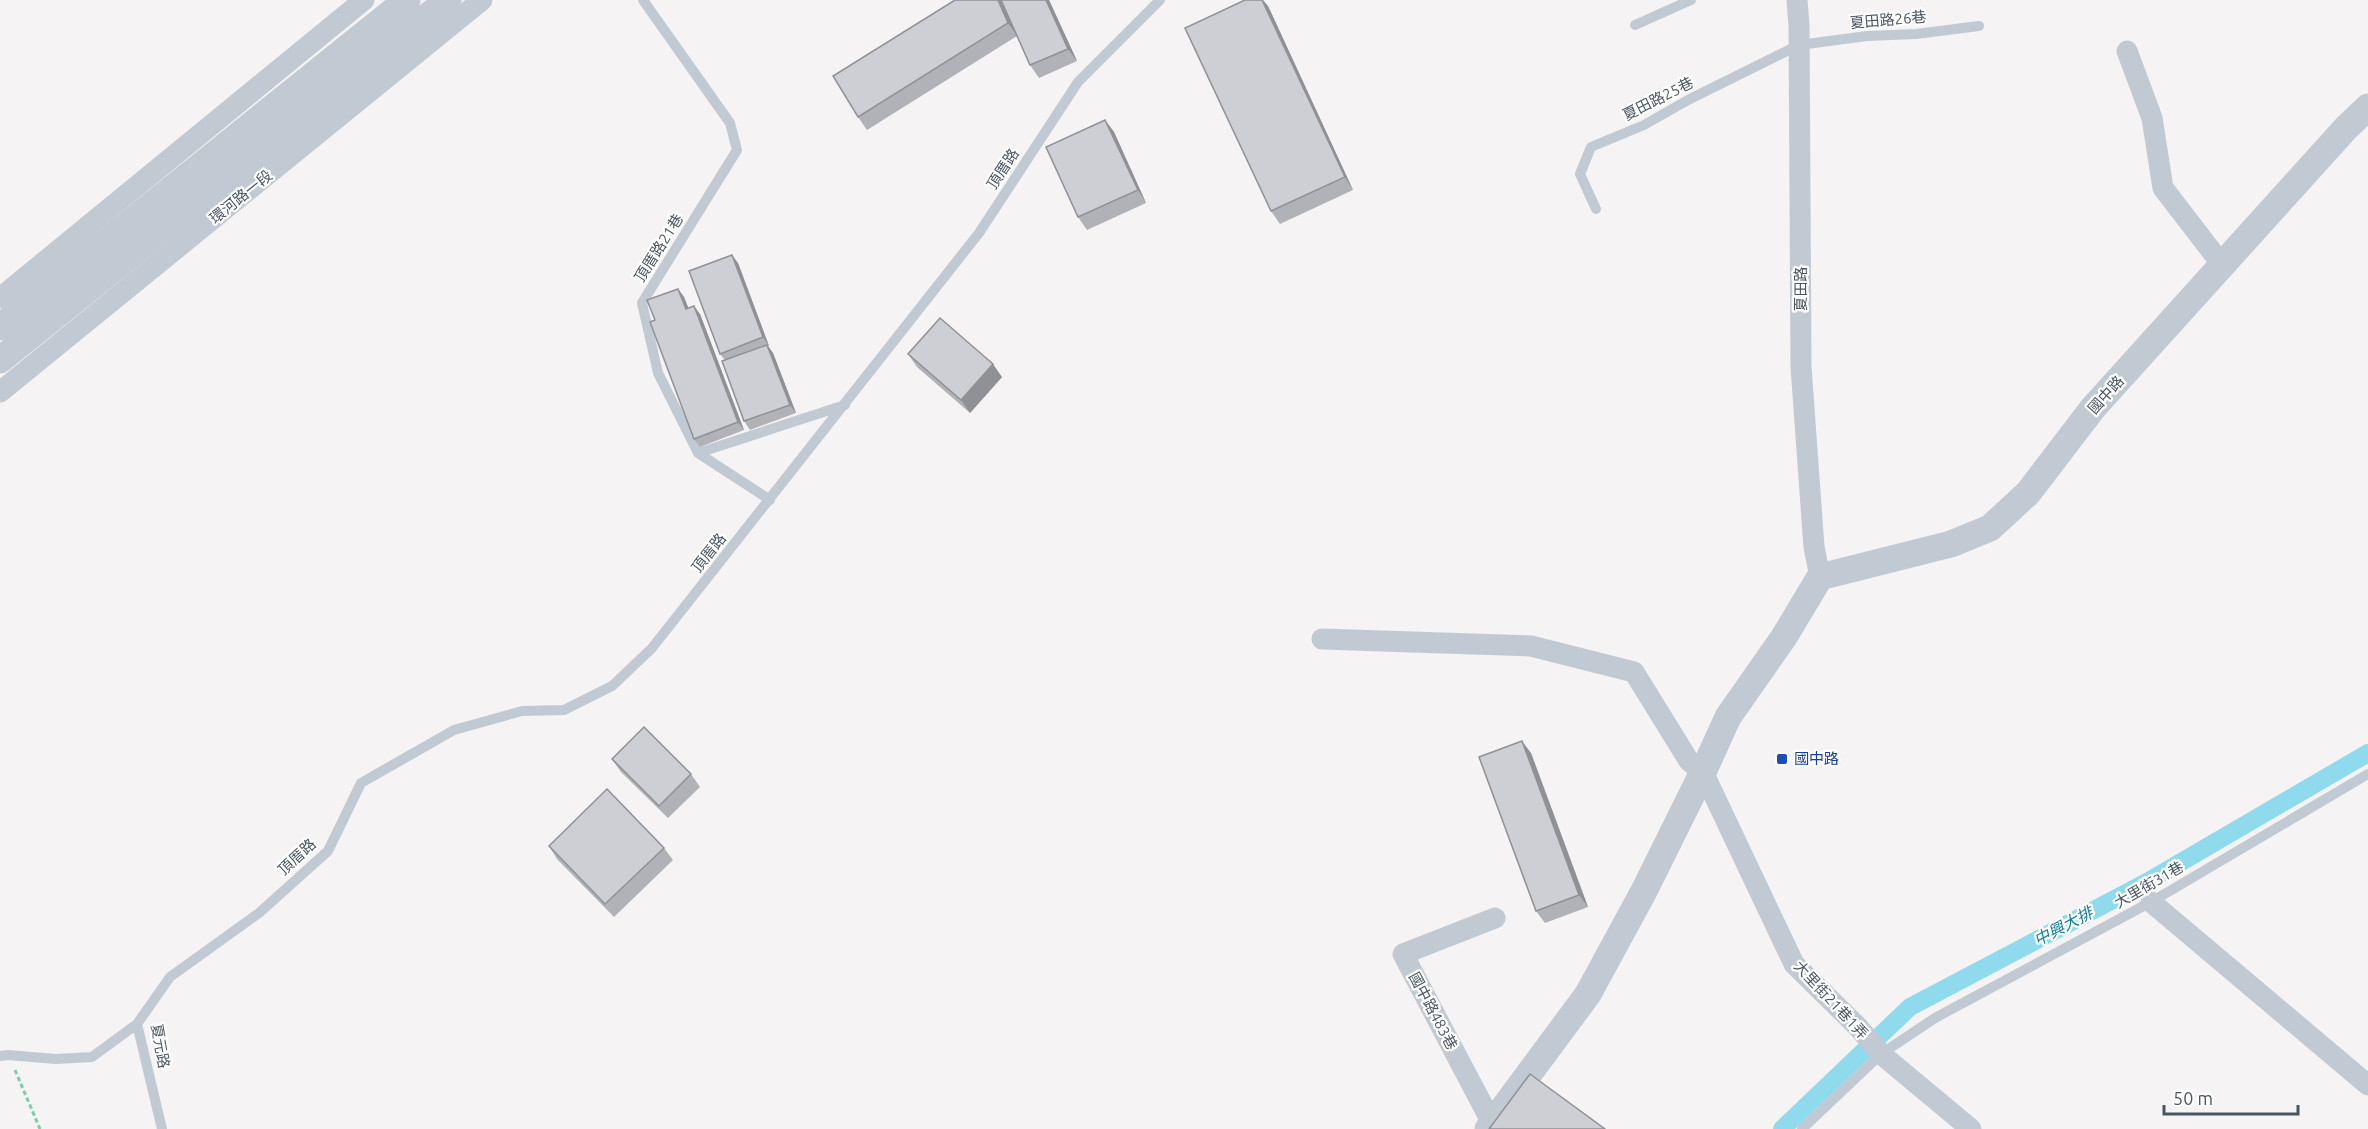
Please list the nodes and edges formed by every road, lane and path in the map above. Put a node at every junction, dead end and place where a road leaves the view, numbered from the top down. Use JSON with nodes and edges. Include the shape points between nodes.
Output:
{"nodes":[{"id":1,"x":364,"y":0,"type":"edge"},
{"id":2,"x":407,"y":0,"type":"edge"},
{"id":3,"x":448,"y":0,"type":"edge"},
{"id":4,"x":482,"y":0,"type":"edge"},
{"id":5,"x":643,"y":0,"type":"edge"},
{"id":6,"x":1160,"y":0,"type":"edge"},
{"id":7,"x":1691,"y":0,"type":"edge"},
{"id":8,"x":1797,"y":0,"type":"edge"},
{"id":9,"x":1635,"y":25,"type":"dead end"},
{"id":10,"x":1979,"y":26,"type":"dead end"},
{"id":11,"x":1799,"y":45,"type":"junction"},
{"id":12,"x":2127,"y":51,"type":"dead end"},
{"id":13,"x":2368,"y":107,"type":"edge"},
{"id":14,"x":1596,"y":209,"type":"dead end"},
{"id":15,"x":2223,"y":266,"type":"junction"},
{"id":16,"x":0,"y":298,"type":"edge"},
{"id":17,"x":0,"y":327,"type":"edge"},
{"id":18,"x":0,"y":360,"type":"edge"},
{"id":19,"x":0,"y":392,"type":"edge"},
{"id":20,"x":845,"y":405,"type":"junction"},
{"id":21,"x":698,"y":453,"type":"junction"},
{"id":22,"x":770,"y":500,"type":"junction"},
{"id":23,"x":1820,"y":577,"type":"junction"},
{"id":24,"x":1322,"y":639,"type":"dead end"},
{"id":25,"x":1704,"y":772,"type":"junction"},
{"id":26,"x":2368,"y":774,"type":"edge"},
{"id":27,"x":2151,"y":902,"type":"junction"},
{"id":28,"x":1495,"y":918,"type":"dead end"},
{"id":29,"x":170,"y":977,"type":"joint"},
{"id":30,"x":137,"y":1024,"type":"junction"},
{"id":31,"x":1881,"y":1054,"type":"junction"},
{"id":32,"x":4,"y":1056,"type":"edge"},
{"id":33,"x":2368,"y":1084,"type":"edge"},
{"id":34,"x":1490,"y":1126,"type":"edge"},
{"id":35,"x":40,"y":1129,"type":"edge"},
{"id":36,"x":162,"y":1129,"type":"edge"},
{"id":37,"x":1802,"y":1129,"type":"edge"},
{"id":38,"x":1971,"y":1129,"type":"edge"}],
"edges":[{"from":1,"to":16,"type":"street"},
{"from":2,"to":17,"type":"street"},
{"from":3,"to":18,"type":"street","name":"環河路一段"},
{"from":4,"to":19,"type":"street","name":"環河路一段"},
{"from":5,"to":21,"type":"lane","name":"頂厝路21巷","via":[[730,123],[737,150],[642,303],[658,373]]},
{"from":6,"to":20,"type":"lane","name":"頂厝路","via":[[1078,82],[979,233]]},
{"from":7,"to":9,"type":"lane"},
{"from":8,"to":11,"type":"street","name":"夏田路"},
{"from":10,"to":11,"type":"lane","name":"夏田路26巷"},
{"from":11,"to":14,"type":"lane","name":"夏田路25巷","via":[[1644,125],[1591,147],[1580,174]]},
{"from":11,"to":23,"type":"street","name":"夏田路","via":[[1801,367],[1814,546]]},
{"from":12,"to":15,"type":"street","via":[[2152,118],[2163,188]]},
{"from":13,"to":15,"type":"street","name":"國中路"},
{"from":15,"to":23,"type":"street","name":"國中路","via":[[2093,408],[2028,493],[1990,528],[1951,544]]},
{"from":20,"to":21,"type":"lane"},
{"from":20,"to":22,"type":"lane","name":"頂厝路"},
{"from":21,"to":22,"type":"lane"},
{"from":22,"to":29,"type":"lane","name":"頂厝路","via":[[652,648],[612,686],[564,710],[522,711],[454,730],[361,783],[328,851],[259,913]]},
{"from":23,"to":25,"type":"street","via":[[1728,717]]},
{"from":24,"to":25,"type":"street","via":[[1531,646],[1634,672],[1689,761]]},
{"from":25,"to":31,"type":"street","name":"大里街21巷1弄","via":[[1794,964]]},
{"from":25,"to":34,"type":"street","via":[[1588,994]]},
{"from":26,"to":27,"type":"lane","name":"大里街31巷"},
{"from":27,"to":31,"type":"lane","name":"大里街31巷","via":[[1935,1018]]},
{"from":27,"to":33,"type":"street"},
{"from":28,"to":34,"type":"street","name":"國中路483巷","via":[[1403,954]]},
{"from":29,"to":30,"type":"lane","name":"夏元路"},
{"from":30,"to":32,"type":"lane","via":[[92,1057]]},
{"from":30,"to":36,"type":"lane","name":"夏元路"},
{"from":31,"to":37,"type":"lane","name":"大里街31巷"},
{"from":31,"to":38,"type":"street","name":"大里街21巷1弄"},
{"from":32,"to":35,"type":"path"}]}
